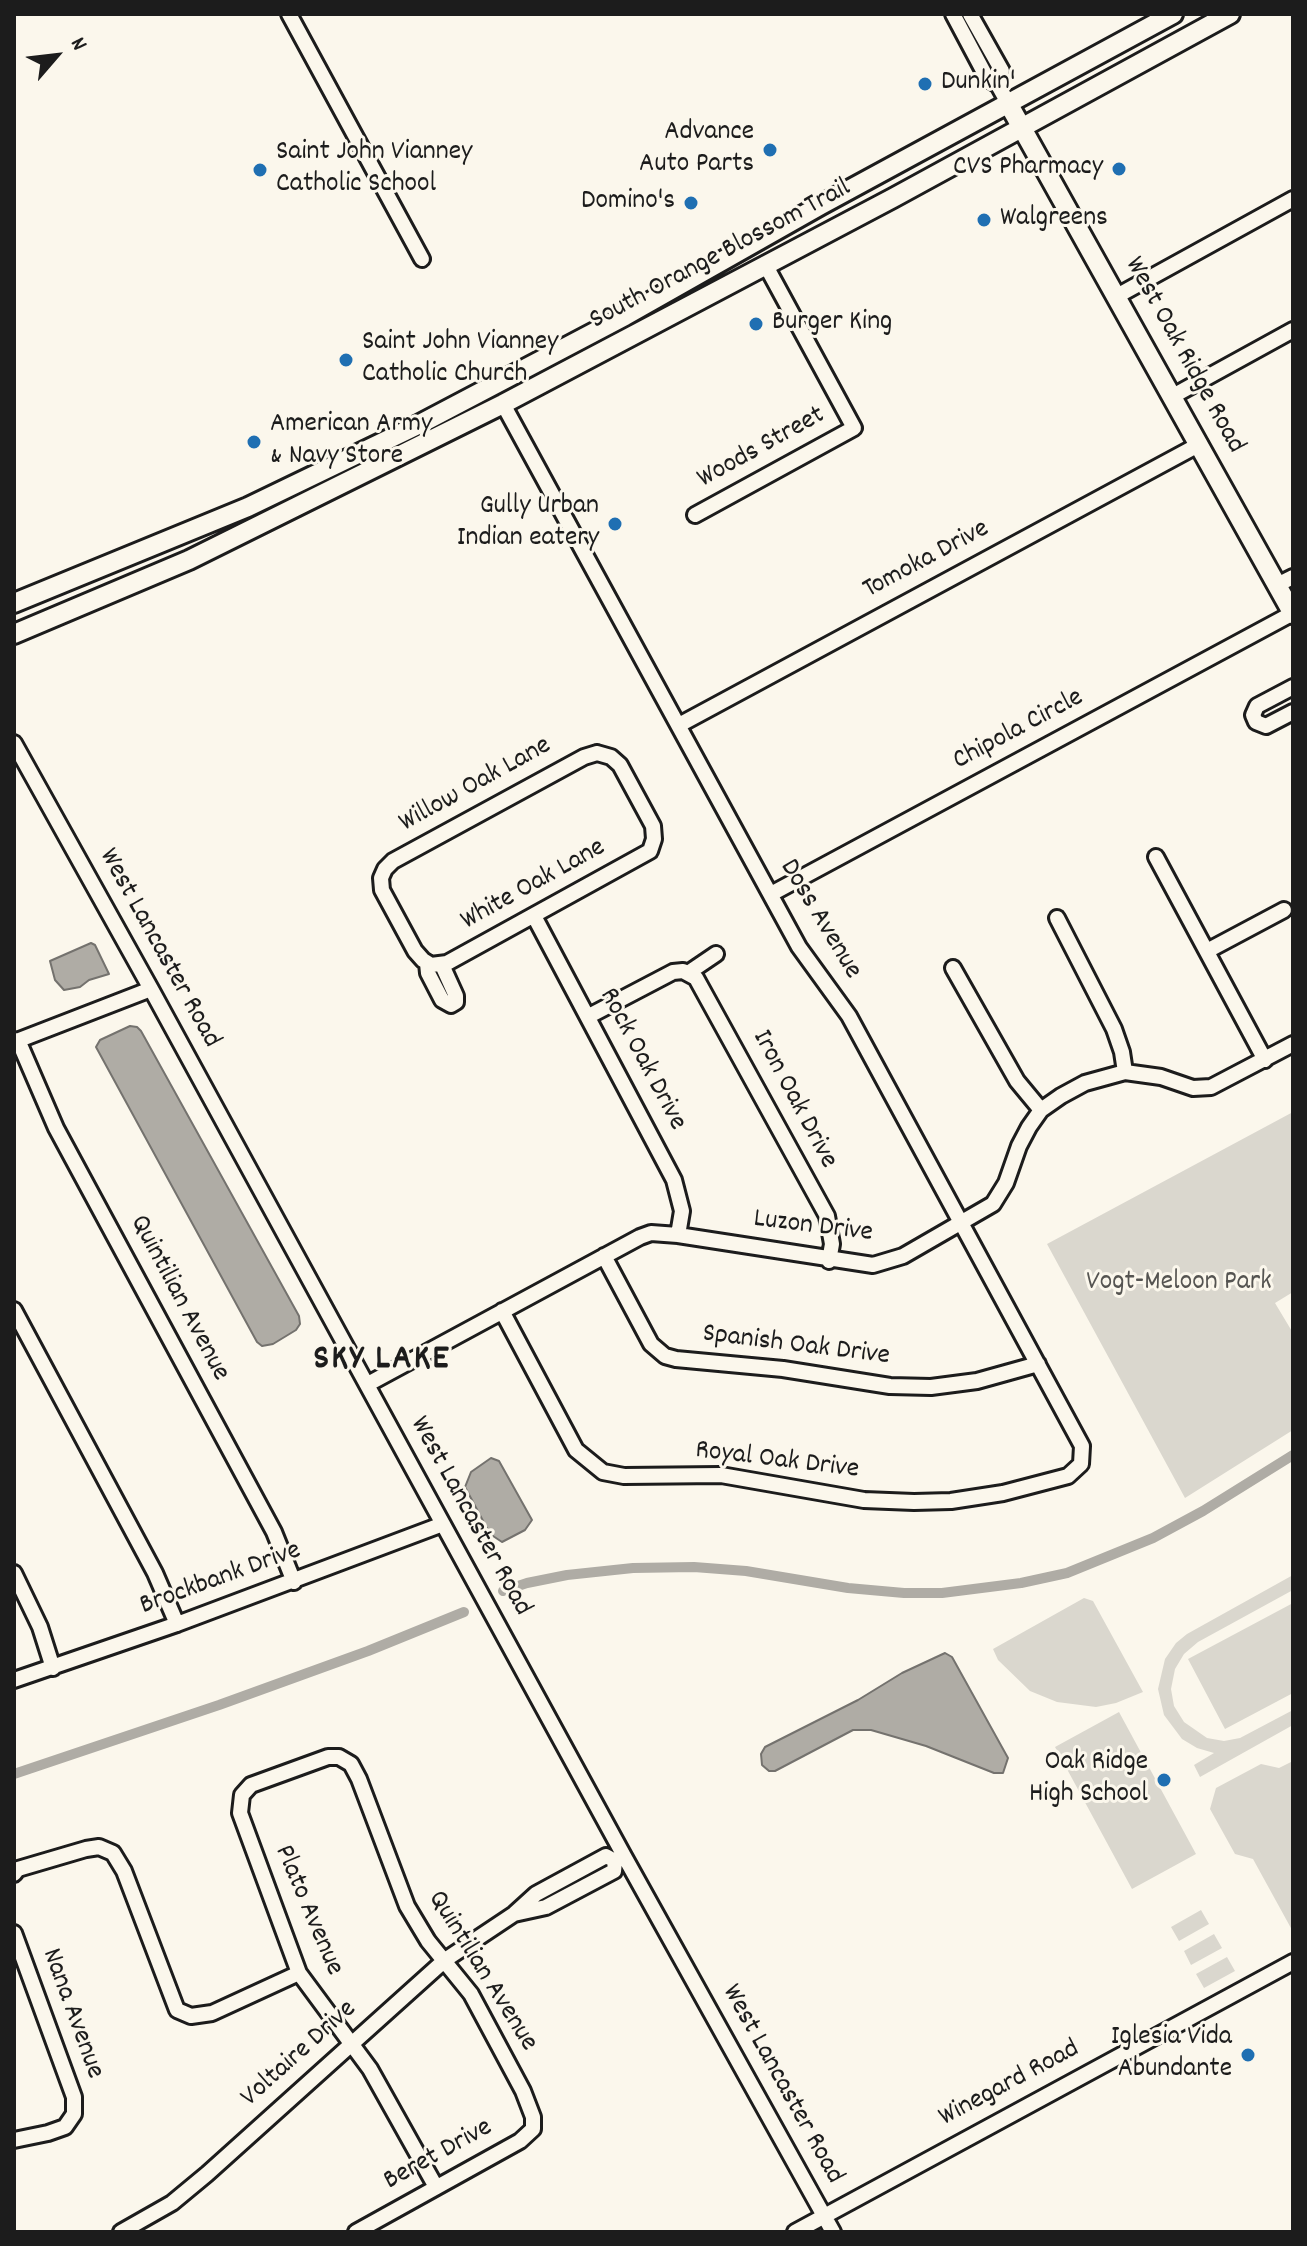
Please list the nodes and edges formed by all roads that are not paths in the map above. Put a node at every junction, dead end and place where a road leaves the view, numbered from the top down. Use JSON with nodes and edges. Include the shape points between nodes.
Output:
{"nodes":[{"id":1,"x":289,"y":14,"type":"edge"},
{"id":2,"x":953,"y":14,"type":"edge"},
{"id":3,"x":970,"y":14,"type":"edge"},
{"id":4,"x":1173,"y":14,"type":"edge"},
{"id":5,"x":1230,"y":14,"type":"edge"},
{"id":6,"x":998,"y":85,"type":"junction"},
{"id":7,"x":1008,"y":103,"type":"junction"},
{"id":8,"x":1022,"y":128,"type":"junction"},
{"id":9,"x":1293,"y":199,"type":"edge"},
{"id":10,"x":422,"y":259,"type":"dead end"},
{"id":11,"x":765,"y":264,"type":"junction"},
{"id":12,"x":1117,"y":296,"type":"junction"},
{"id":13,"x":1293,"y":330,"type":"edge"},
{"id":14,"x":509,"y":378,"type":"junction"},
{"id":15,"x":1173,"y":396,"type":"junction"},
{"id":16,"x":503,"y":404,"type":"junction"},
{"id":17,"x":1200,"y":444,"type":"junction"},
{"id":18,"x":344,"y":462,"type":"junction"},
{"id":19,"x":331,"y":490,"type":"junction"},
{"id":20,"x":695,"y":515,"type":"dead end"},
{"id":21,"x":1285,"y":581,"type":"edge"},
{"id":22,"x":14,"y":603,"type":"edge"},
{"id":23,"x":1293,"y":614,"type":"edge"},
{"id":24,"x":14,"y":634,"type":"edge"},
{"id":25,"x":1293,"y":687,"type":"edge"},
{"id":26,"x":1293,"y":712,"type":"edge"},
{"id":27,"x":679,"y":725,"type":"junction"},
{"id":28,"x":14,"y":743,"type":"edge"},
{"id":29,"x":636,"y":796,"type":"joint"},
{"id":30,"x":1156,"y":857,"type":"dead end"},
{"id":31,"x":771,"y":894,"type":"junction"},
{"id":32,"x":1284,"y":910,"type":"dead end"},
{"id":33,"x":534,"y":916,"type":"junction"},
{"id":34,"x":1057,"y":918,"type":"dead end"},
{"id":35,"x":402,"y":926,"type":"joint"},
{"id":36,"x":1207,"y":951,"type":"junction"},
{"id":37,"x":716,"y":954,"type":"dead end"},
{"id":38,"x":953,"y":968,"type":"dead end"},
{"id":39,"x":688,"y":973,"type":"junction"},
{"id":40,"x":151,"y":989,"type":"junction"},
{"id":41,"x":589,"y":1016,"type":"junction"},
{"id":42,"x":16,"y":1041,"type":"edge"},
{"id":43,"x":1293,"y":1044,"type":"edge"},
{"id":44,"x":1265,"y":1060,"type":"junction"},
{"id":45,"x":1125,"y":1072,"type":"junction"},
{"id":46,"x":1041,"y":1110,"type":"junction"},
{"id":47,"x":961,"y":1225,"type":"junction"},
{"id":48,"x":678,"y":1235,"type":"junction"},
{"id":49,"x":604,"y":1256,"type":"junction"},
{"id":50,"x":829,"y":1261,"type":"junction"},
{"id":51,"x":14,"y":1310,"type":"edge"},
{"id":52,"x":502,"y":1311,"type":"junction"},
{"id":53,"x":1038,"y":1364,"type":"junction"},
{"id":54,"x":368,"y":1384,"type":"junction"},
{"id":55,"x":1081,"y":1464,"type":"joint"},
{"id":56,"x":443,"y":1524,"type":"junction"},
{"id":57,"x":14,"y":1573,"type":"edge"},
{"id":58,"x":294,"y":1582,"type":"junction"},
{"id":59,"x":177,"y":1624,"type":"junction"},
{"id":60,"x":53,"y":1668,"type":"junction"},
{"id":61,"x":14,"y":1680,"type":"edge"},
{"id":62,"x":240,"y":1813,"type":"joint"},
{"id":63,"x":619,"y":1858,"type":"junction"},
{"id":64,"x":14,"y":1874,"type":"edge"},
{"id":65,"x":14,"y":1933,"type":"edge"},
{"id":66,"x":445,"y":1960,"type":"junction"},
{"id":67,"x":1293,"y":1962,"type":"edge"},
{"id":68,"x":299,"y":1973,"type":"junction"},
{"id":69,"x":352,"y":2043,"type":"junction"},
{"id":70,"x":533,"y":2117,"type":"joint"},
{"id":71,"x":14,"y":2140,"type":"edge"},
{"id":72,"x":436,"y":2187,"type":"junction"},
{"id":73,"x":824,"y":2216,"type":"junction"},
{"id":74,"x":121,"y":2232,"type":"edge"},
{"id":75,"x":356,"y":2232,"type":"edge"},
{"id":76,"x":795,"y":2232,"type":"edge"},
{"id":77,"x":833,"y":2232,"type":"edge"}],
"edges":[{"from":1,"to":10,"type":"street"},
{"from":2,"to":6,"type":"street","name":"West Oak Ridge Road","via":[[987,78]]},
{"from":3,"to":6,"type":"street","name":"West Oak Ridge Road","via":[[1002,71]]},
{"from":4,"to":7,"type":"main road","name":"South Orange Blossom Trail"},
{"from":5,"to":8,"type":"main road","name":"South Orange Blossom Trail"},
{"from":6,"to":7,"type":"street","name":"West Oak Ridge Road"},
{"from":7,"to":8,"type":"main road","name":"West Oak Ridge Road"},
{"from":7,"to":14,"type":"main road","name":"South Orange Blossom Trail"},
{"from":8,"to":11,"type":"main road","name":"South Orange Blossom Trail"},
{"from":8,"to":12,"type":"main road","name":"West Oak Ridge Road"},
{"from":9,"to":12,"type":"street"},
{"from":11,"to":16,"type":"main road","name":"South Orange Blossom Trail"},
{"from":11,"to":20,"type":"street","name":"Woods Street","via":[[854,428]]},
{"from":12,"to":15,"type":"main road","name":"West Oak Ridge Road"},
{"from":13,"to":15,"type":"street"},
{"from":14,"to":16,"type":"main road"},
{"from":14,"to":18,"type":"main road","name":"South Orange Blossom Trail"},
{"from":15,"to":17,"type":"main road","name":"West Oak Ridge Road"},
{"from":16,"to":19,"type":"main road","name":"South Orange Blossom Trail"},
{"from":16,"to":27,"type":"street","name":"Doss Avenue"},
{"from":17,"to":21,"type":"main road","name":"West Oak Ridge Road"},
{"from":17,"to":27,"type":"street","name":"Tomoka Drive"},
{"from":18,"to":19,"type":"main road","via":[[344,472]]},
{"from":18,"to":22,"type":"main road","name":"South Orange Blossom Trail"},
{"from":19,"to":24,"type":"main road","name":"South Orange Blossom Trail","via":[[129,587]]},
{"from":21,"to":23,"type":"main road","name":"West Oak Ridge Road"},
{"from":23,"to":31,"type":"street","name":"Chipola Circle"},
{"from":25,"to":26,"type":"street","via":[[1257,706],[1253,715],[1266,726]]},
{"from":27,"to":31,"type":"street","name":"Doss Avenue"},
{"from":28,"to":40,"type":"street","name":"West Lancaster Road"},
{"from":29,"to":33,"type":"street","name":"White Oak Lane","via":[[653,826],[650,851]]},
{"from":29,"to":35,"type":"street","name":"Willow Oak Lane","via":[[620,765],[597,753],[407,854],[381,878]]},
{"from":30,"to":36,"type":"street"},
{"from":31,"to":47,"type":"street","name":"Doss Avenue","via":[[799,947],[849,1016]]},
{"from":32,"to":36,"type":"street"},
{"from":33,"to":35,"type":"street","name":"White Oak Lane","via":[[434,964],[415,951]]},
{"from":33,"to":41,"type":"street","name":"Rock Oak Drive"},
{"from":34,"to":45,"type":"street","via":[[1114,1029]]},
{"from":36,"to":44,"type":"street"},
{"from":37,"to":39,"type":"street"},
{"from":38,"to":46,"type":"street","via":[[1017,1081]]},
{"from":39,"to":41,"type":"street","via":[[667,974]]},
{"from":39,"to":50,"type":"street","name":"Iron Oak Drive","via":[[703,987],[827,1216]]},
{"from":40,"to":42,"type":"street"},
{"from":40,"to":54,"type":"street","name":"West Lancaster Road"},
{"from":41,"to":48,"type":"street","name":"Rock Oak Drive","via":[[674,1180],[682,1211]]},
{"from":42,"to":58,"type":"street","name":"Quintilian Avenue","via":[[56,1128],[274,1532]]},
{"from":43,"to":44,"type":"street","name":"Luzon Drive"},
{"from":44,"to":45,"type":"street","name":"Luzon Drive","via":[[1211,1087],[1193,1088]]},
{"from":45,"to":46,"type":"street","name":"Luzon Drive","via":[[1085,1083]]},
{"from":46,"to":47,"type":"street","name":"Luzon Drive","via":[[993,1204]]},
{"from":47,"to":50,"type":"street","name":"Luzon Drive","via":[[903,1256],[873,1265]]},
{"from":47,"to":53,"type":"street","name":"Doss Avenue"},
{"from":48,"to":49,"type":"street","name":"Luzon Drive","via":[[651,1233]]},
{"from":48,"to":50,"type":"street","name":"Luzon Drive"},
{"from":49,"to":52,"type":"street","name":"Luzon Drive"},
{"from":49,"to":53,"type":"street","name":"Spanish Oak Drive","via":[[651,1344],[676,1359],[931,1387]]},
{"from":51,"to":59,"type":"street"},
{"from":52,"to":54,"type":"street","name":"Luzon Drive"},
{"from":52,"to":55,"type":"street","name":"Royal Oak Drive","via":[[576,1450],[603,1472],[721,1475],[864,1500],[914,1502],[1003,1493],[1068,1476]]},
{"from":53,"to":55,"type":"street","name":"Doss Avenue","via":[[1082,1446]]},
{"from":54,"to":56,"type":"street","name":"West Lancaster Road"},
{"from":56,"to":58,"type":"street","name":"Brockbank Drive"},
{"from":56,"to":63,"type":"street","name":"West Lancaster Road"},
{"from":57,"to":60,"type":"street"},
{"from":58,"to":59,"type":"street","name":"Brockbank Drive"},
{"from":59,"to":60,"type":"street","name":"Brockbank Drive"},
{"from":60,"to":61,"type":"street","name":"Brockbank Drive"},
{"from":62,"to":66,"type":"street","name":"Quintilian Avenue","via":[[242,1795],[251,1785],[328,1757],[351,1764],[407,1906]]},
{"from":62,"to":68,"type":"street","name":"Plato Avenue"},
{"from":63,"to":66,"type":"street","name":"Voltaire Drive","via":[[606,1856],[536,1894]]},
{"from":63,"to":73,"type":"street","name":"West Lancaster Road"},
{"from":64,"to":68,"type":"street","via":[[86,1849],[113,1853],[177,2010],[191,2016],[212,2013]]},
{"from":65,"to":71,"type":"street","name":"Nana Avenue","via":[[74,2097],[74,2114],[65,2127]]},
{"from":66,"to":69,"type":"street","name":"Voltaire Drive"},
{"from":66,"to":70,"type":"street","name":"Quintilian Avenue","via":[[471,1994]]},
{"from":67,"to":73,"type":"street","name":"Winegard Road"},
{"from":68,"to":69,"type":"street","name":"Plato Avenue"},
{"from":69,"to":72,"type":"street","name":"Plato Avenue"},
{"from":69,"to":74,"type":"street","name":"Voltaire Drive","via":[[183,2193]]},
{"from":70,"to":72,"type":"street","name":"Beret Drive","via":[[533,2129],[520,2141]]},
{"from":72,"to":75,"type":"street","name":"Beret Drive"},
{"from":73,"to":76,"type":"street","name":"Winegard Road"},
{"from":73,"to":77,"type":"street","name":"West Lancaster Road"}]}
